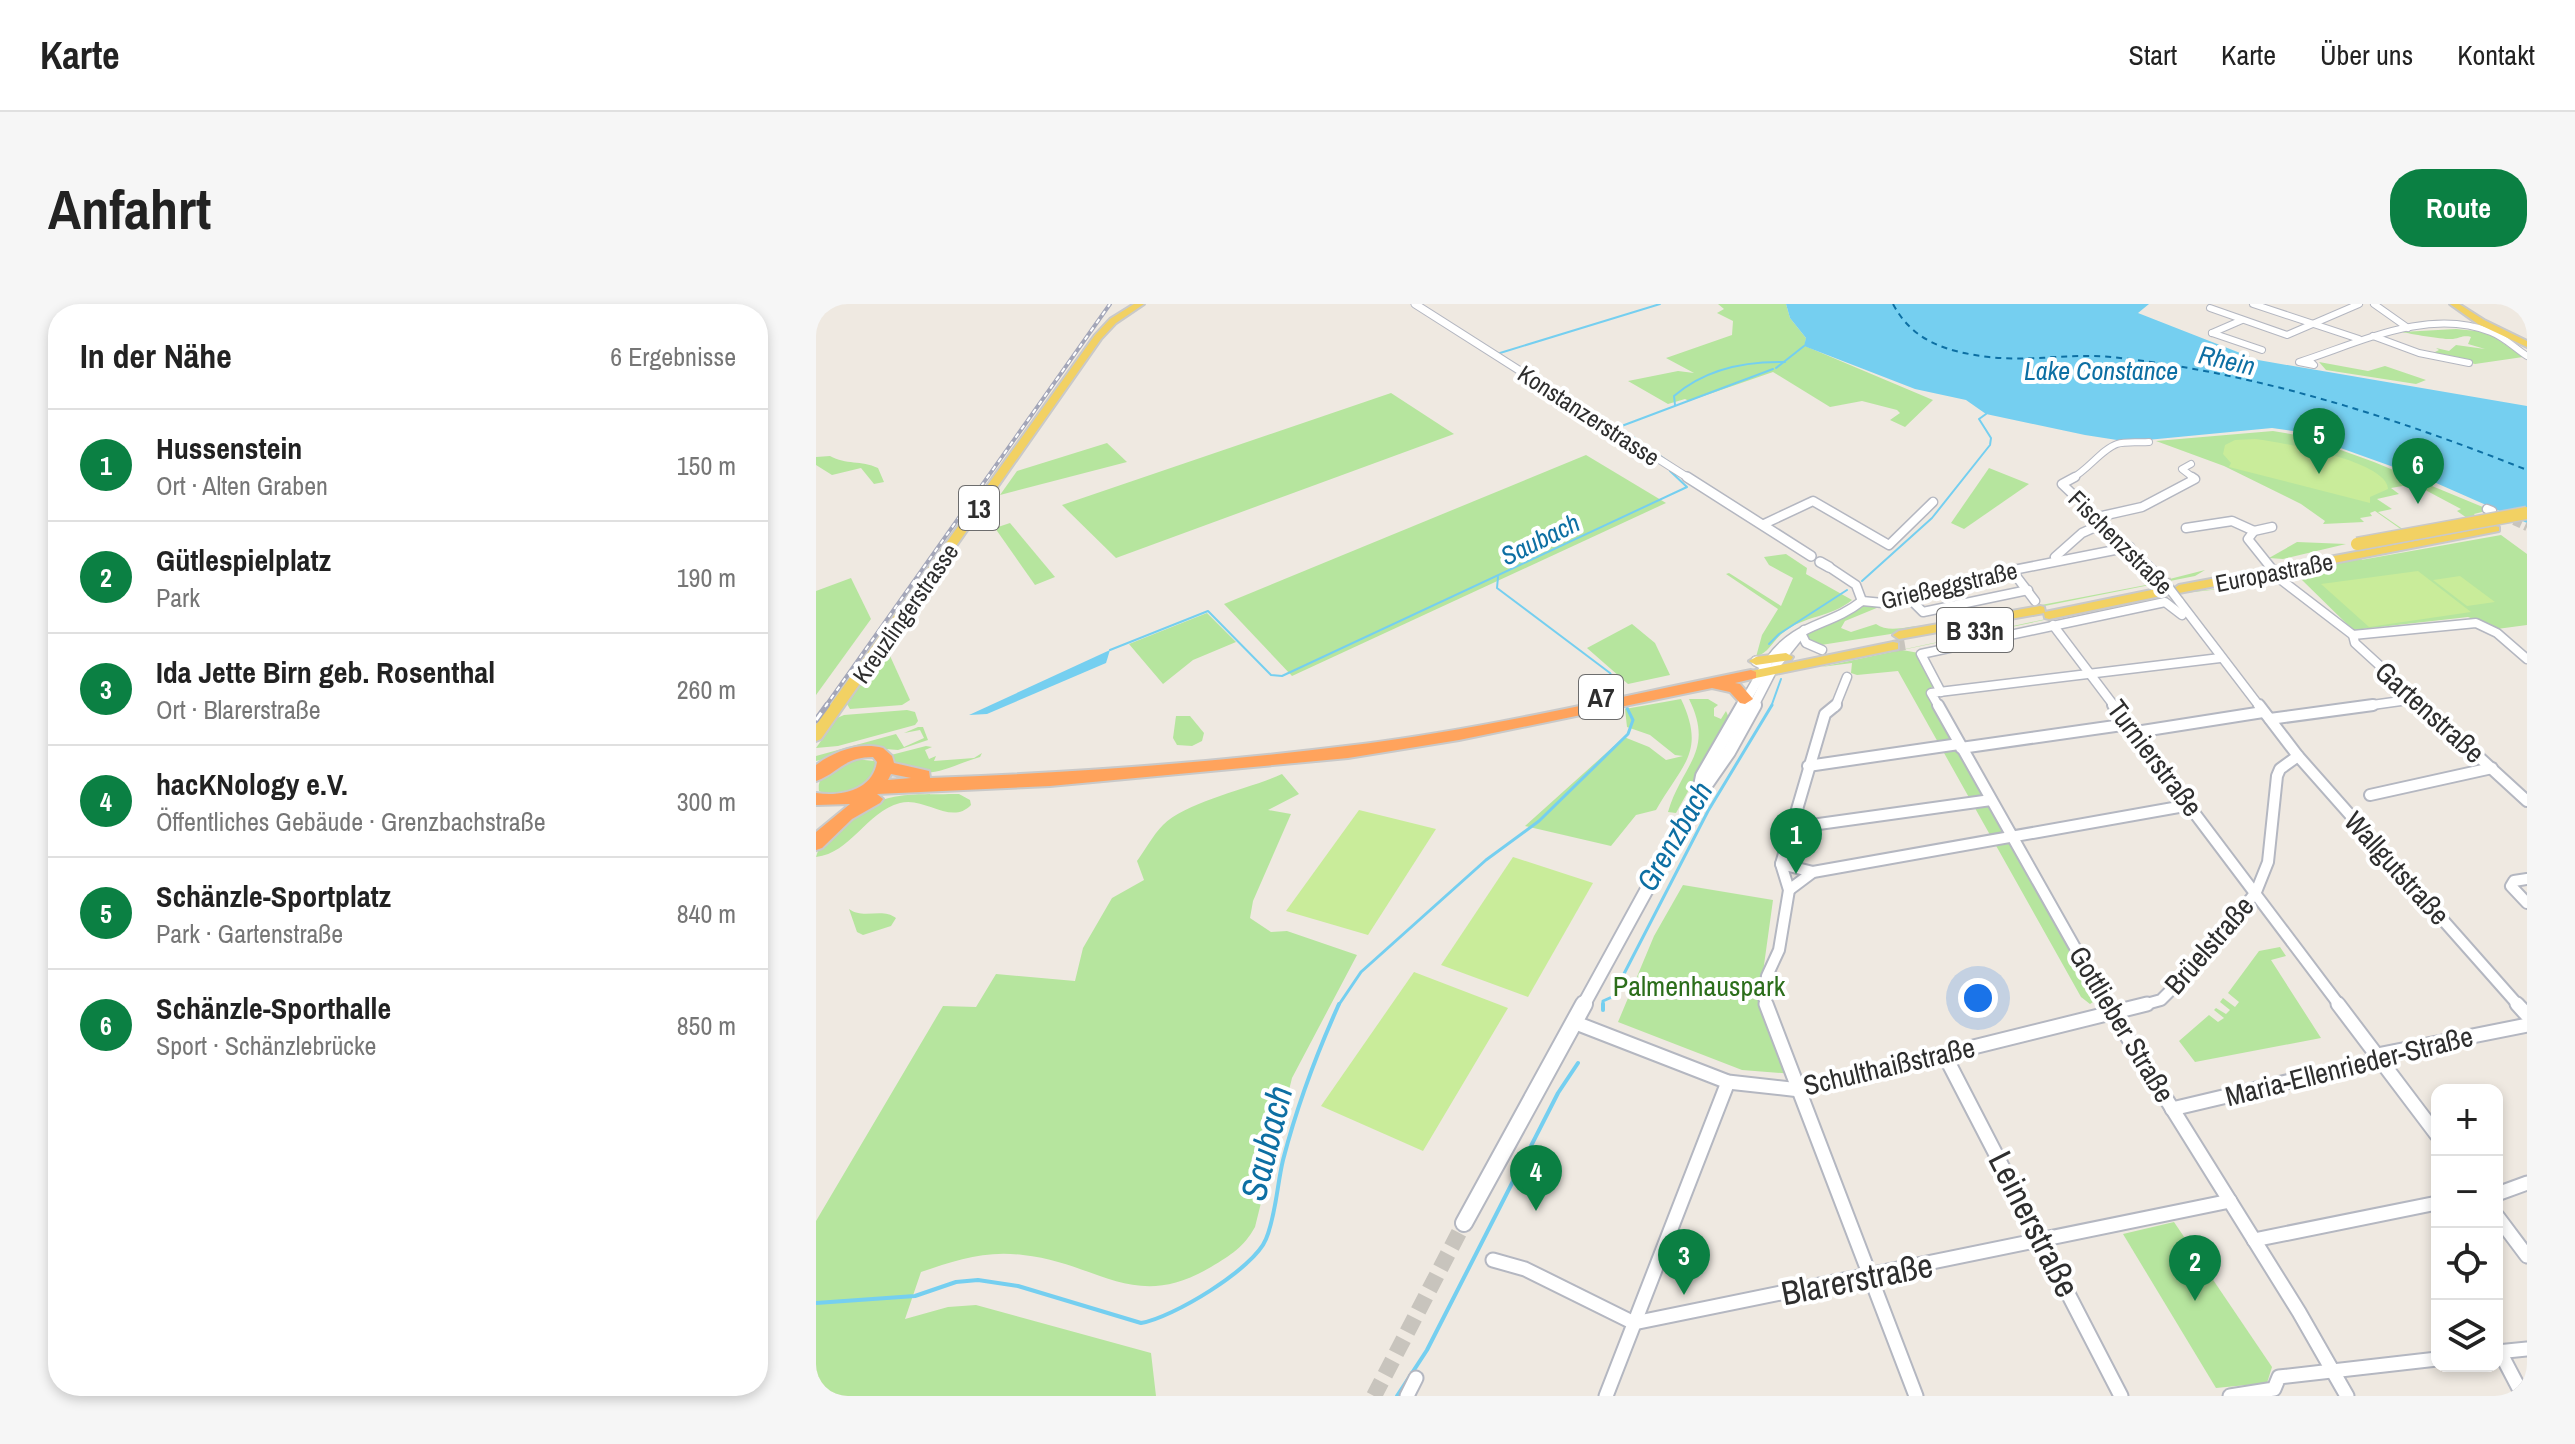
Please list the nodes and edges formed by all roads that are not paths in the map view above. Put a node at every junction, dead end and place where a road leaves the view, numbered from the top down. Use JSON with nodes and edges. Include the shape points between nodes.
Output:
{"nodes":[{"id":1,"x":827,"y":304,"type":"edge"},
{"id":2,"x":1140,"y":304,"type":"edge"},
{"id":3,"x":1415,"y":304,"type":"edge"},
{"id":4,"x":2219,"y":304,"type":"edge"},
{"id":5,"x":2253,"y":304,"type":"edge"},
{"id":6,"x":2343,"y":304,"type":"edge"},
{"id":7,"x":2374,"y":304,"type":"edge"},
{"id":8,"x":2456,"y":304,"type":"edge"},
{"id":9,"x":2465,"y":304,"type":"edge"},
{"id":10,"x":2355,"y":306,"type":"edge"},
{"id":11,"x":816,"y":313,"type":"edge"},
{"id":12,"x":2242,"y":320,"type":"junction"},
{"id":13,"x":2313,"y":325,"type":"junction"},
{"id":14,"x":2402,"y":326,"type":"junction"},
{"id":15,"x":2508,"y":330,"type":"junction"},
{"id":16,"x":2373,"y":336,"type":"junction"},
{"id":17,"x":2527,"y":338,"type":"edge"},
{"id":18,"x":2359,"y":339,"type":"junction"},
{"id":19,"x":2262,"y":350,"type":"dead end"},
{"id":20,"x":2527,"y":356,"type":"edge"},
{"id":21,"x":2310,"y":361,"type":"dead end"},
{"id":22,"x":2469,"y":363,"type":"dead end"},
{"id":23,"x":2149,"y":442,"type":"dead end"},
{"id":24,"x":2191,"y":464,"type":"dead end"},
{"id":25,"x":1933,"y":502,"type":"dead end"},
{"id":26,"x":2527,"y":513,"type":"edge"},
{"id":27,"x":2093,"y":518,"type":"junction"},
{"id":28,"x":2527,"y":522,"type":"edge"},
{"id":29,"x":1764,"y":524,"type":"junction"},
{"id":30,"x":2102,"y":524,"type":"junction"},
{"id":31,"x":2272,"y":527,"type":"dead end"},
{"id":32,"x":2186,"y":528,"type":"dead end"},
{"id":33,"x":2254,"y":531,"type":"junction"},
{"id":34,"x":2130,"y":547,"type":"junction"},
{"id":35,"x":2057,"y":560,"type":"junction"},
{"id":36,"x":1820,"y":562,"type":"joint"},
{"id":37,"x":2273,"y":568,"type":"junction"},
{"id":38,"x":2013,"y":572,"type":"junction"},
{"id":39,"x":2028,"y":590,"type":"junction"},
{"id":40,"x":2169,"y":590,"type":"junction"},
{"id":41,"x":1907,"y":596,"type":"junction"},
{"id":42,"x":1862,"y":601,"type":"junction"},
{"id":43,"x":2044,"y":613,"type":"junction"},
{"id":44,"x":1805,"y":629,"type":"junction"},
{"id":45,"x":2353,"y":635,"type":"junction"},
{"id":46,"x":2205,"y":636,"type":"junction"},
{"id":47,"x":1896,"y":641,"type":"junction"},
{"id":48,"x":1822,"y":650,"type":"junction"},
{"id":49,"x":2220,"y":658,"type":"junction"},
{"id":50,"x":2527,"y":659,"type":"edge"},
{"id":51,"x":1766,"y":666,"type":"junction"},
{"id":52,"x":2090,"y":674,"type":"junction"},
{"id":53,"x":1847,"y":677,"type":"dead end"},
{"id":54,"x":1710,"y":683,"type":"junction"},
{"id":55,"x":1941,"y":692,"type":"junction"},
{"id":56,"x":1745,"y":699,"type":"junction"},
{"id":57,"x":2415,"y":699,"type":"junction"},
{"id":58,"x":2267,"y":716,"type":"junction"},
{"id":59,"x":2132,"y":728,"type":"junction"},
{"id":60,"x":816,"y":736,"type":"edge"},
{"id":61,"x":1960,"y":746,"type":"junction"},
{"id":62,"x":2298,"y":756,"type":"junction"},
{"id":63,"x":823,"y":764,"type":"edge"},
{"id":64,"x":1808,"y":766,"type":"junction"},
{"id":65,"x":886,"y":767,"type":"junction"},
{"id":66,"x":2492,"y":768,"type":"junction"},
{"id":67,"x":816,"y":775,"type":"edge"},
{"id":68,"x":948,"y":786,"type":"junction"},
{"id":69,"x":2527,"y":788,"type":"edge"},
{"id":70,"x":2515,"y":790,"type":"junction"},
{"id":71,"x":860,"y":793,"type":"junction"},
{"id":72,"x":2370,"y":795,"type":"dead end"},
{"id":73,"x":1697,"y":798,"type":"junction"},
{"id":74,"x":1991,"y":800,"type":"junction"},
{"id":75,"x":816,"y":801,"type":"edge"},
{"id":76,"x":2527,"y":801,"type":"edge"},
{"id":77,"x":2190,"y":805,"type":"junction"},
{"id":78,"x":1790,"y":828,"type":"junction"},
{"id":79,"x":2011,"y":834,"type":"junction"},
{"id":80,"x":816,"y":837,"type":"edge"},
{"id":81,"x":816,"y":843,"type":"edge"},
{"id":82,"x":1781,"y":864,"type":"junction"},
{"id":83,"x":1813,"y":872,"type":"junction"},
{"id":84,"x":2527,"y":879,"type":"edge"},
{"id":85,"x":1789,"y":890,"type":"junction"},
{"id":86,"x":2256,"y":892,"type":"junction"},
{"id":87,"x":2527,"y":903,"type":"edge"},
{"id":88,"x":2113,"y":1014,"type":"junction"},
{"id":89,"x":2527,"y":1015,"type":"edge"},
{"id":90,"x":1576,"y":1023,"type":"junction"},
{"id":91,"x":2527,"y":1025,"type":"edge"},
{"id":92,"x":1944,"y":1054,"type":"junction"},
{"id":93,"x":2377,"y":1055,"type":"junction"},
{"id":94,"x":1728,"y":1082,"type":"junction"},
{"id":95,"x":1800,"y":1090,"type":"junction"},
{"id":96,"x":2172,"y":1109,"type":"junction"},
{"id":97,"x":2431,"y":1127,"type":"edge"},
{"id":98,"x":2527,"y":1183,"type":"edge"},
{"id":99,"x":2503,"y":1192,"type":"edge"},
{"id":100,"x":2230,"y":1201,"type":"junction"},
{"id":101,"x":2431,"y":1204,"type":"edge"},
{"id":102,"x":1464,"y":1223,"type":"tunnel mouth"},
{"id":103,"x":2503,"y":1224,"type":"edge"},
{"id":104,"x":2043,"y":1240,"type":"junction"},
{"id":105,"x":2254,"y":1240,"type":"junction"},
{"id":106,"x":2527,"y":1256,"type":"edge"},
{"id":107,"x":1493,"y":1260,"type":"dead end"},
{"id":108,"x":1870,"y":1277,"type":"junction"},
{"id":109,"x":1634,"y":1323,"type":"junction"},
{"id":110,"x":2527,"y":1349,"type":"edge"},
{"id":111,"x":2503,"y":1351,"type":"edge"},
{"id":112,"x":2431,"y":1360,"type":"edge"},
{"id":113,"x":2503,"y":1361,"type":"edge"},
{"id":114,"x":2335,"y":1372,"type":"junction"},
{"id":115,"x":1416,"y":1378,"type":"dead end"},
{"id":116,"x":1407,"y":1396,"type":"edge"},
{"id":117,"x":1606,"y":1396,"type":"edge"},
{"id":118,"x":1916,"y":1396,"type":"edge"},
{"id":119,"x":2121,"y":1396,"type":"edge"},
{"id":120,"x":2230,"y":1396,"type":"edge"},
{"id":121,"x":2347,"y":1396,"type":"edge"},
{"id":122,"x":2523,"y":1396,"type":"edge"}],
"edges":[{"from":1,"to":11,"type":"street"},
{"from":2,"to":60,"type":"main road","name":"Kreuzlingerstrasse","number":"13","via":[[1098,337]]},
{"from":3,"to":29,"type":"street","name":"Konstanzerstrasse"},
{"from":4,"to":12,"type":"street","via":[[2210,308]]},
{"from":5,"to":13,"type":"street"},
{"from":6,"to":10,"type":"street"},
{"from":7,"to":14,"type":"street"},
{"from":8,"to":15,"type":"main road"},
{"from":8,"to":17,"type":"main road","via":[[2481,322]]},
{"from":9,"to":15,"type":"main road"},
{"from":9,"to":17,"type":"main road"},
{"from":10,"to":13,"type":"street"},
{"from":12,"to":13,"type":"street","via":[[2287,335]]},
{"from":12,"to":19,"type":"street","via":[[2212,333]]},
{"from":13,"to":18,"type":"street"},
{"from":14,"to":16,"type":"street"},
{"from":14,"to":20,"type":"street","via":[[2491,332]]},
{"from":15,"to":17,"type":"main road"},
{"from":16,"to":18,"type":"street"},
{"from":16,"to":22,"type":"street"},
{"from":18,"to":21,"type":"street"},
{"from":23,"to":27,"type":"street","name":"Fischenzstraße","via":[[2117,444],[2091,468],[2063,482]]},
{"from":24,"to":27,"type":"street","via":[[2182,469],[2195,479],[2142,507]]},
{"from":25,"to":29,"type":"street","via":[[1889,545],[1813,501]]},
{"from":26,"to":37,"type":"main road","name":"Europastraße","number":"B 33n","bridge":true,"via":[[2357,544]]},
{"from":27,"to":30,"type":"street","name":"Fischenzstraße"},
{"from":28,"to":37,"type":"main road","name":"Europastraße","number":"B 33n"},
{"from":29,"to":36,"type":"street","name":"Konstanzerstrasse"},
{"from":30,"to":34,"type":"street","name":"Fischenzstraße"},
{"from":30,"to":35,"type":"street","via":[[2074,539]]},
{"from":31,"to":33,"type":"street"},
{"from":32,"to":33,"type":"street","via":[[2232,521]]},
{"from":33,"to":37,"type":"street","name":"Gartenstraße","via":[[2250,544]]},
{"from":34,"to":35,"type":"street","name":"Grießeggstraße"},
{"from":34,"to":40,"type":"street","name":"Fischenzstraße"},
{"from":35,"to":38,"type":"street","name":"Grießeggstraße"},
{"from":36,"to":42,"type":"street","via":[[1855,584]]},
{"from":37,"to":40,"type":"main road","name":"Europastraße","number":"B 33n"},
{"from":37,"to":45,"type":"street","name":"Gartenstraße"},
{"from":38,"to":39,"type":"street","name":"Turnierstraße"},
{"from":38,"to":41,"type":"street","name":"Grießeggstraße"},
{"from":39,"to":41,"type":"street","via":[[1923,612]]},
{"from":39,"to":43,"type":"street","name":"Turnierstraße"},
{"from":40,"to":43,"type":"main road","name":"Europastraße","number":"B 33n"},
{"from":40,"to":46,"type":"street","name":"Fischenzstraße"},
{"from":40,"to":46,"type":"street","via":[[2176,608],[2197,634]]},
{"from":41,"to":42,"type":"street","name":"Grießeggstraße","via":[[1883,603]]},
{"from":42,"to":44,"type":"street"},
{"from":43,"to":47,"type":"main road","name":"Europastraße","number":"B 33n"},
{"from":43,"to":52,"type":"street","name":"Turnierstraße"},
{"from":43,"to":55,"type":"street","name":"Gottlieber Straße","via":[[1921,654]]},
{"from":44,"to":48,"type":"street","via":[[1806,643]]},
{"from":44,"to":51,"type":"street"},
{"from":45,"to":50,"type":"street","via":[[2470,622],[2484,626]]},
{"from":45,"to":57,"type":"street","name":"Gartenstraße","via":[[2355,643]]},
{"from":46,"to":49,"type":"street","name":"Fischenzstraße"},
{"from":47,"to":48,"type":"main road","name":"Europastraße","number":"B 33n"},
{"from":47,"to":51,"type":"main road","name":"Europastraße","number":"B 33n","via":[[1794,666]]},
{"from":48,"to":51,"type":"main road","name":"Europastraße"},
{"from":49,"to":52,"type":"street"},
{"from":49,"to":58,"type":"street","name":"Fischenzstraße"},
{"from":51,"to":54,"type":"highway","number":"A7"},
{"from":51,"to":56,"type":"street"},
{"from":51,"to":65,"type":"highway","number":"A7","via":[[1331,746],[1013,773],[923,775]]},
{"from":51,"to":73,"type":"street","via":[[1715,773]]},
{"from":52,"to":55,"type":"street"},
{"from":52,"to":59,"type":"street","name":"Turnierstraße"},
{"from":53,"to":64,"type":"street","via":[[1834,709],[1825,714]]},
{"from":54,"to":56,"type":"highway","via":[[1735,688]]},
{"from":54,"to":68,"type":"highway","number":"A7","via":[[1348,752]]},
{"from":55,"to":61,"type":"street","name":"Gottlieber Straße","via":[[1931,693]]},
{"from":56,"to":73,"type":"street","via":[[1702,776]]},
{"from":57,"to":58,"type":"street"},
{"from":57,"to":66,"type":"street","name":"Gartenstraße"},
{"from":58,"to":59,"type":"street"},
{"from":58,"to":62,"type":"street","name":"Wallgutstraße"},
{"from":59,"to":61,"type":"street"},
{"from":59,"to":77,"type":"street","name":"Turnierstraße"},
{"from":61,"to":64,"type":"street"},
{"from":61,"to":74,"type":"street","name":"Gottlieber Straße"},
{"from":62,"to":86,"type":"street","name":"Brüelstraße","via":[[2277,776],[2268,862]]},
{"from":62,"to":89,"type":"street","name":"Wallgutstraße"},
{"from":63,"to":65,"type":"highway","number":"A7","via":[[868,751],[882,755]]},
{"from":63,"to":67,"type":"highway","number":"A7"},
{"from":64,"to":78,"type":"street"},
{"from":65,"to":71,"type":"highway","via":[[881,778]]},
{"from":66,"to":70,"type":"street","name":"Gartenstraße"},
{"from":66,"to":72,"type":"street"},
{"from":68,"to":71,"type":"highway","number":"A7","via":[[903,785]]},
{"from":68,"to":81,"type":"highway","via":[[865,803]]},
{"from":69,"to":70,"type":"street"},
{"from":70,"to":76,"type":"street","name":"Gartenstraße"},
{"from":71,"to":75,"type":"highway","number":"A7"},
{"from":71,"to":80,"type":"highway"},
{"from":73,"to":90,"type":"street"},
{"from":74,"to":78,"type":"street"},
{"from":74,"to":79,"type":"street","name":"Gottlieber Straße"},
{"from":77,"to":79,"type":"street"},
{"from":77,"to":86,"type":"street","name":"Turnierstraße"},
{"from":78,"to":82,"type":"street"},
{"from":79,"to":83,"type":"street"},
{"from":79,"to":88,"type":"street","name":"Gottlieber Straße"},
{"from":82,"to":83,"type":"street"},
{"from":82,"to":85,"type":"street"},
{"from":83,"to":85,"type":"street"},
{"from":84,"to":87,"type":"street","via":[[2511,886]]},
{"from":85,"to":95,"type":"street","via":[[1764,998]]},
{"from":86,"to":88,"type":"street","name":"Brüelstraße","via":[[2161,1000]]},
{"from":86,"to":93,"type":"street","name":"Turnierstraße"},
{"from":88,"to":92,"type":"street","name":"Schulthaißstraße"},
{"from":88,"to":96,"type":"street","name":"Gottlieber Straße"},
{"from":90,"to":94,"type":"street","name":"Schulthaißstraße"},
{"from":90,"to":102,"type":"street"},
{"from":91,"to":93,"type":"street","name":"Maria-Ellenrieder-Straße"},
{"from":92,"to":95,"type":"street","name":"Schulthaißstraße"},
{"from":92,"to":104,"type":"street","name":"Leinerstraße"},
{"from":93,"to":96,"type":"street","name":"Maria-Ellenrieder-Straße","via":[[2375,1061]]},
{"from":93,"to":97,"type":"street","name":"Turnierstraße"},
{"from":94,"to":95,"type":"street","name":"Schulthaißstraße"},
{"from":94,"to":109,"type":"street"},
{"from":95,"to":108,"type":"street"},
{"from":96,"to":100,"type":"street","name":"Gottlieber Straße"},
{"from":98,"to":99,"type":"street"},
{"from":100,"to":104,"type":"street","name":"Blarerstraße"},
{"from":100,"to":105,"type":"street","name":"Gottlieber Straße"},
{"from":101,"to":105,"type":"street"},
{"from":103,"to":106,"type":"street"},
{"from":104,"to":108,"type":"street","name":"Blarerstraße"},
{"from":104,"to":119,"type":"street","name":"Leinerstraße"},
{"from":105,"to":114,"type":"street","name":"Gottlieber Straße"},
{"from":107,"to":109,"type":"street","via":[[1525,1269]]},
{"from":108,"to":109,"type":"street","name":"Blarerstraße"},
{"from":108,"to":118,"type":"street"},
{"from":109,"to":117,"type":"street"},
{"from":110,"to":111,"type":"street"},
{"from":112,"to":114,"type":"street"},
{"from":113,"to":122,"type":"street"},
{"from":114,"to":120,"type":"street","via":[[2279,1377],[2274,1389]]},
{"from":114,"to":121,"type":"street","name":"Gottlieber Straße"},
{"from":115,"to":116,"type":"street"}]}
